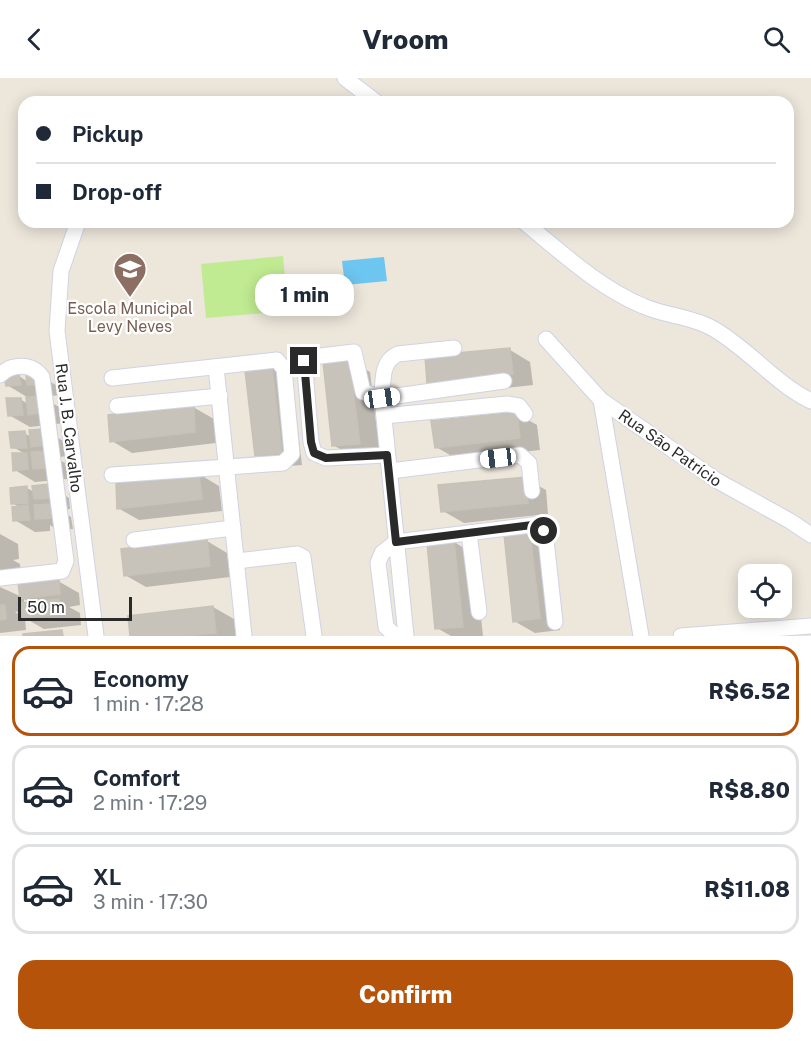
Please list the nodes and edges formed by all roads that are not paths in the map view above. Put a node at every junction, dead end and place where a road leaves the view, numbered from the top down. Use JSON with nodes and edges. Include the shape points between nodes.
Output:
{"nodes":[{"id":1,"x":345,"y":78,"type":"edge"},
{"id":2,"x":368,"y":96,"type":"edge"},
{"id":3,"x":76,"y":228,"type":"edge"},
{"id":4,"x":532,"y":228,"type":"edge"},
{"id":5,"x":546,"y":339,"type":"dead end"},
{"id":6,"x":454,"y":348,"type":"dead end"},
{"id":7,"x":216,"y":367,"type":"junction"},
{"id":8,"x":0,"y":375,"type":"edge"},
{"id":9,"x":112,"y":378,"type":"dead end"},
{"id":10,"x":504,"y":381,"type":"dead end"},
{"id":11,"x":219,"y":396,"type":"junction"},
{"id":12,"x":382,"y":398,"type":"junction"},
{"id":13,"x":601,"y":400,"type":"junction"},
{"id":14,"x":811,"y":401,"type":"edge"},
{"id":15,"x":117,"y":406,"type":"dead end"},
{"id":16,"x":525,"y":414,"type":"dead end"},
{"id":17,"x":384,"y":416,"type":"junction"},
{"id":18,"x":387,"y":455,"type":"junction"},
{"id":19,"x":227,"y":465,"type":"junction"},
{"id":20,"x":390,"y":471,"type":"junction"},
{"id":21,"x":112,"y":475,"type":"dead end"},
{"id":22,"x":532,"y":491,"type":"dead end"},
{"id":23,"x":233,"y":528,"type":"junction"},
{"id":24,"x":469,"y":532,"type":"junction"},
{"id":25,"x":811,"y":536,"type":"edge"},
{"id":26,"x":134,"y":540,"type":"dead end"},
{"id":27,"x":396,"y":542,"type":"junction"},
{"id":28,"x":237,"y":561,"type":"junction"},
{"id":29,"x":0,"y":578,"type":"edge"},
{"id":30,"x":479,"y":612,"type":"dead end"},
{"id":31,"x":555,"y":622,"type":"dead end"},
{"id":32,"x":811,"y":626,"type":"edge"},
{"id":33,"x":96,"y":636,"type":"edge"},
{"id":34,"x":244,"y":636,"type":"edge"},
{"id":35,"x":314,"y":636,"type":"edge"},
{"id":36,"x":396,"y":636,"type":"edge"},
{"id":37,"x":405,"y":636,"type":"edge"},
{"id":38,"x":641,"y":636,"type":"edge"},
{"id":39,"x":681,"y":636,"type":"edge"}],
"edges":[{"from":1,"to":2,"type":"street"},
{"from":3,"to":33,"type":"street","name":"Rua J. B. Carvalho","via":[[61,271],[57,331]]},
{"from":4,"to":14,"type":"street","via":[[618,295],[710,326]]},
{"from":5,"to":13,"type":"street","name":"Rua São Patrício"},
{"from":6,"to":12,"type":"street","via":[[392,357],[385,366]]},
{"from":7,"to":9,"type":"street"},
{"from":7,"to":11,"type":"street"},
{"from":7,"to":19,"type":"street","via":[[273,360],[284,369],[291,458],[283,463]]},
{"from":8,"to":29,"type":"street","via":[[10,368],[25,366],[38,370],[42,377],[66,561],[62,571]]},
{"from":10,"to":12,"type":"street"},
{"from":11,"to":15,"type":"street"},
{"from":11,"to":19,"type":"street"},
{"from":12,"to":17,"type":"street"},
{"from":12,"to":18,"type":"street","via":[[363,392],[354,352],[304,358],[314,453],[326,458]]},
{"from":13,"to":25,"type":"street","name":"Rua São Patrício","via":[[716,480]]},
{"from":13,"to":38,"type":"street"},
{"from":16,"to":17,"type":"street","via":[[519,406],[507,404]]},
{"from":17,"to":18,"type":"street"},
{"from":18,"to":20,"type":"street"},
{"from":19,"to":21,"type":"street"},
{"from":19,"to":23,"type":"street"},
{"from":20,"to":22,"type":"street","via":[[520,455],[529,463]]},
{"from":20,"to":27,"type":"street"},
{"from":23,"to":26,"type":"street"},
{"from":23,"to":28,"type":"street"},
{"from":24,"to":27,"type":"street"},
{"from":24,"to":30,"type":"street"},
{"from":24,"to":31,"type":"street","via":[[540,524],[543,527]]},
{"from":27,"to":36,"type":"street","via":[[382,553],[378,563],[386,627]]},
{"from":27,"to":37,"type":"street"},
{"from":28,"to":34,"type":"street"},
{"from":28,"to":35,"type":"street","via":[[297,554],[303,557]]},
{"from":32,"to":39,"type":"street"}]}
